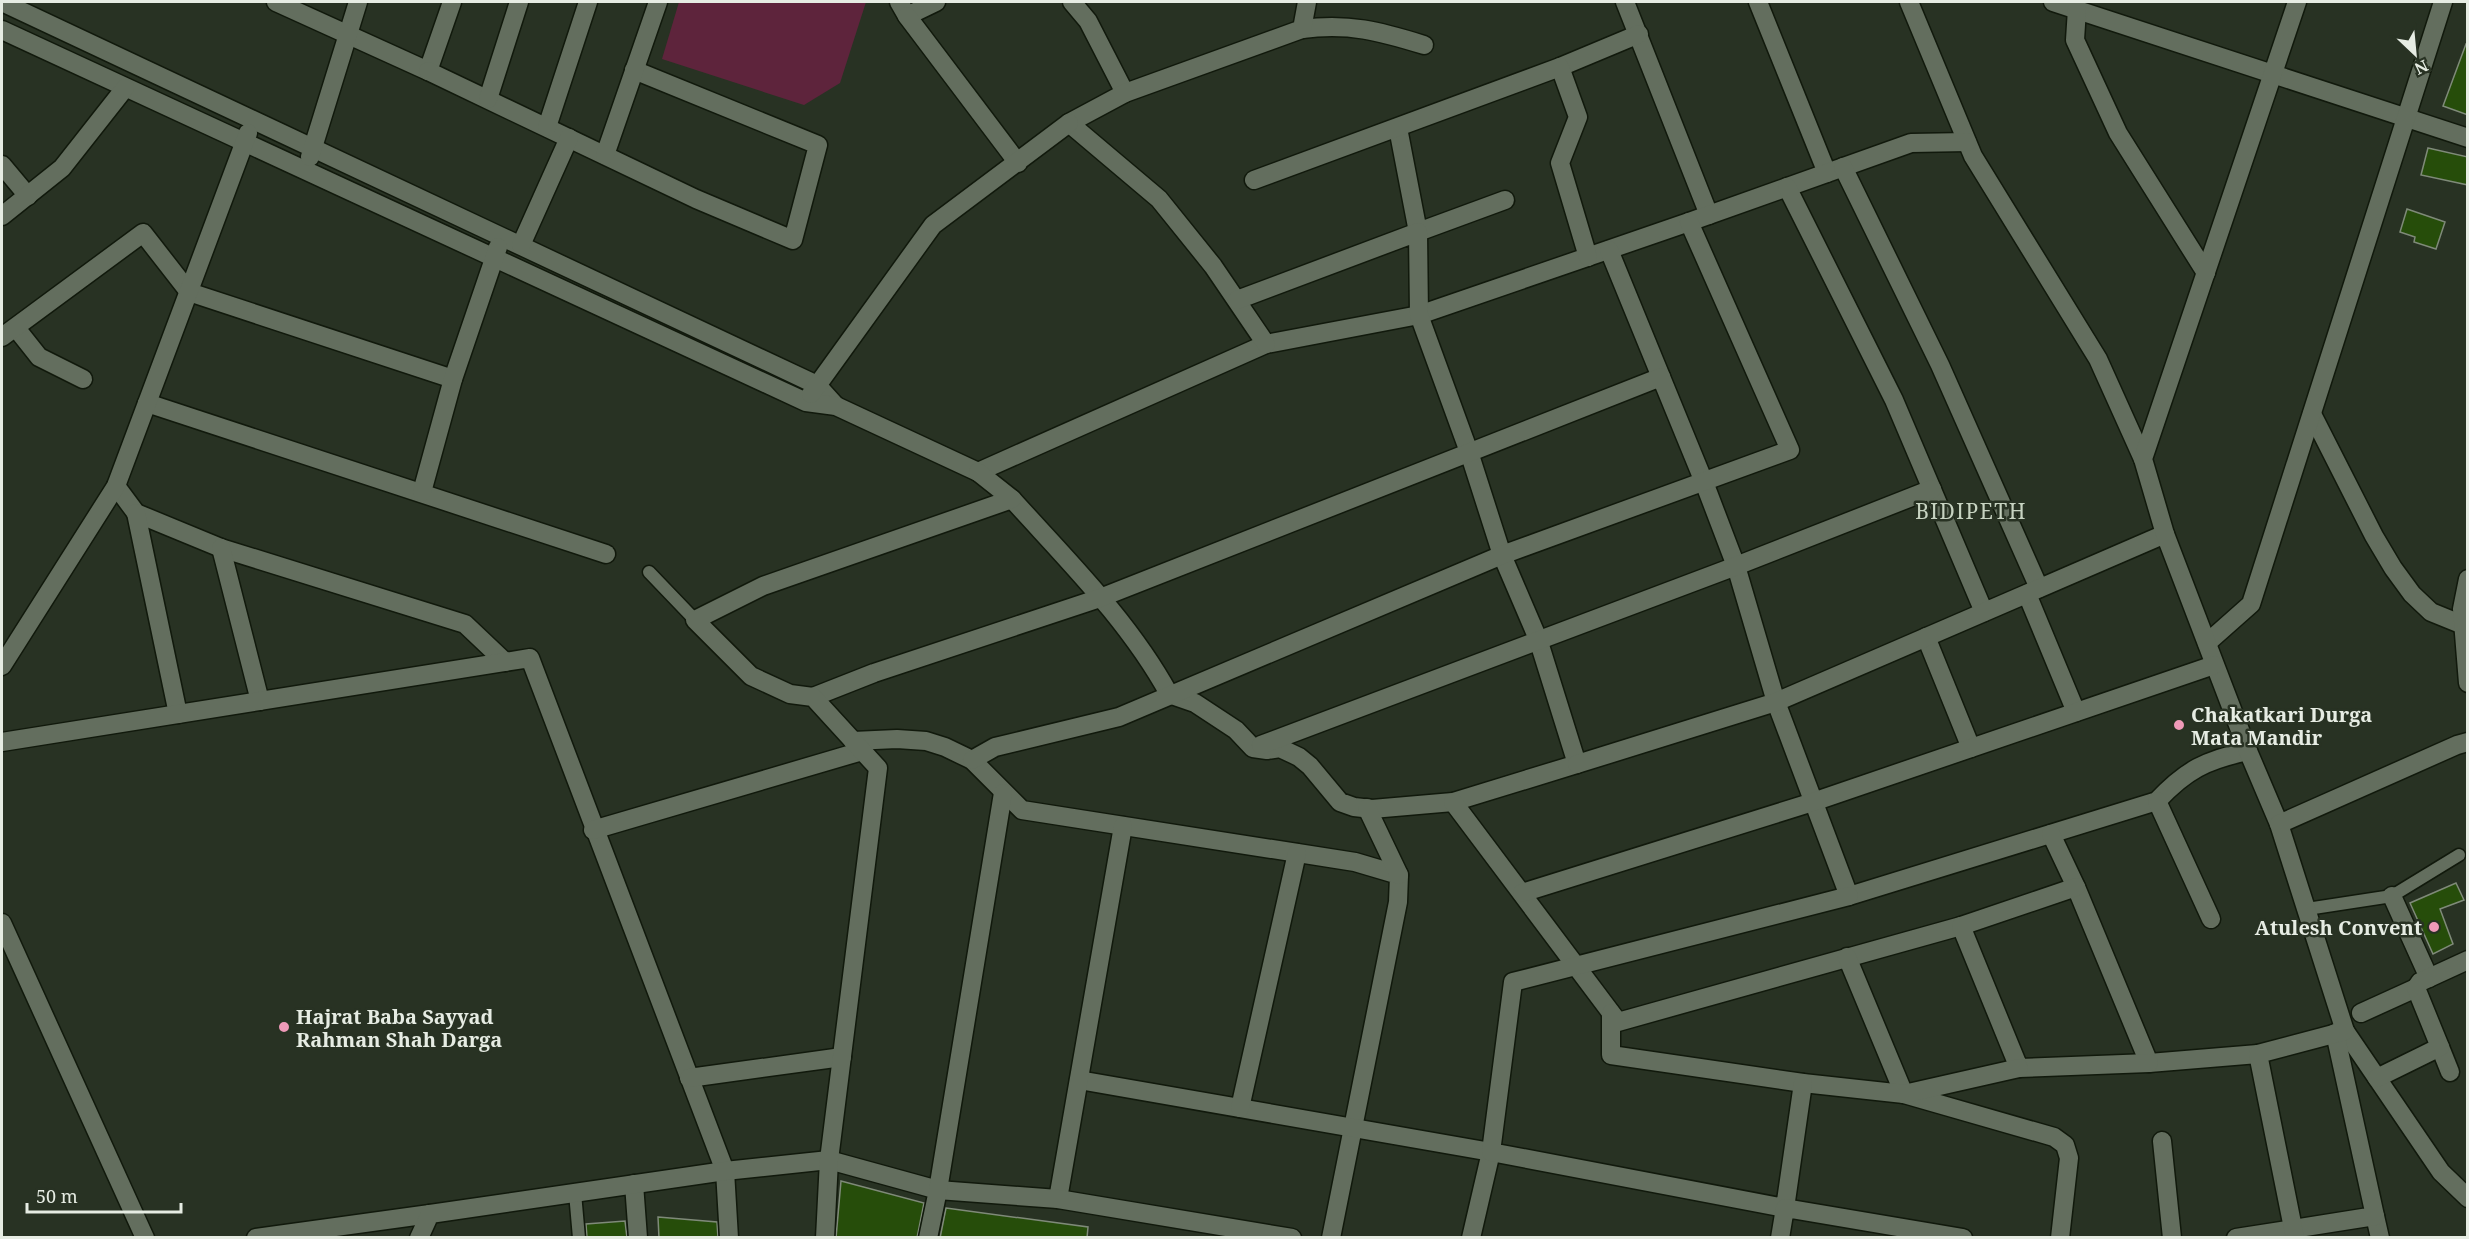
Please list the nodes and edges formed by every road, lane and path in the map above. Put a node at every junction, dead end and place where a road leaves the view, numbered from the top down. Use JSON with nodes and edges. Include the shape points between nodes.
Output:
{"nodes":[{"id":1,"x":2,"y":2,"type":"edge"},
{"id":2,"x":276,"y":2,"type":"edge"},
{"id":3,"x":358,"y":2,"type":"edge"},
{"id":4,"x":452,"y":2,"type":"edge"},
{"id":5,"x":519,"y":2,"type":"edge"},
{"id":6,"x":588,"y":2,"type":"edge"},
{"id":7,"x":658,"y":2,"type":"edge"},
{"id":8,"x":936,"y":2,"type":"edge"},
{"id":9,"x":1072,"y":2,"type":"edge"},
{"id":10,"x":1307,"y":2,"type":"edge"},
{"id":11,"x":1625,"y":2,"type":"edge"},
{"id":12,"x":1758,"y":2,"type":"edge"},
{"id":13,"x":1909,"y":2,"type":"edge"},
{"id":14,"x":2053,"y":2,"type":"edge"},
{"id":15,"x":2297,"y":2,"type":"edge"},
{"id":16,"x":2443,"y":2,"type":"edge"},
{"id":17,"x":903,"y":9,"type":"edge"},
{"id":18,"x":2077,"y":9,"type":"junction"},
{"id":19,"x":1302,"y":29,"type":"junction"},
{"id":20,"x":2,"y":30,"type":"edge"},
{"id":21,"x":1639,"y":34,"type":"junction"},
{"id":22,"x":347,"y":35,"type":"junction"},
{"id":23,"x":1424,"y":45,"type":"dead end"},
{"id":24,"x":1560,"y":67,"type":"junction"},
{"id":25,"x":634,"y":70,"type":"junction"},
{"id":26,"x":428,"y":71,"type":"junction"},
{"id":27,"x":2273,"y":73,"type":"junction"},
{"id":28,"x":125,"y":88,"type":"junction"},
{"id":29,"x":1125,"y":93,"type":"junction"},
{"id":30,"x":488,"y":99,"type":"junction"},
{"id":31,"x":2405,"y":118,"type":"junction"},
{"id":32,"x":253,"y":120,"type":"junction"},
{"id":33,"x":1069,"y":123,"type":"junction"},
{"id":34,"x":547,"y":127,"type":"junction"},
{"id":35,"x":1398,"y":128,"type":"junction"},
{"id":36,"x":569,"y":138,"type":"junction"},
{"id":37,"x":2468,"y":138,"type":"edge"},
{"id":38,"x":244,"y":142,"type":"junction"},
{"id":39,"x":1967,"y":142,"type":"junction"},
{"id":40,"x":314,"y":148,"type":"junction"},
{"id":41,"x":605,"y":155,"type":"junction"},
{"id":42,"x":1018,"y":163,"type":"junction"},
{"id":43,"x":2,"y":165,"type":"edge"},
{"id":44,"x":1835,"y":170,"type":"junction"},
{"id":45,"x":305,"y":171,"type":"junction"},
{"id":46,"x":1254,"y":180,"type":"dead end"},
{"id":47,"x":1787,"y":187,"type":"junction"},
{"id":48,"x":28,"y":196,"type":"junction"},
{"id":49,"x":1505,"y":200,"type":"dead end"},
{"id":50,"x":1709,"y":215,"type":"junction"},
{"id":51,"x":2,"y":216,"type":"edge"},
{"id":52,"x":1689,"y":222,"type":"junction"},
{"id":53,"x":1418,"y":232,"type":"junction"},
{"id":54,"x":502,"y":237,"type":"junction"},
{"id":55,"x":521,"y":245,"type":"junction"},
{"id":56,"x":1609,"y":250,"type":"junction"},
{"id":57,"x":495,"y":256,"type":"junction"},
{"id":58,"x":1588,"y":257,"type":"junction"},
{"id":59,"x":2206,"y":273,"type":"junction"},
{"id":60,"x":189,"y":292,"type":"junction"},
{"id":61,"x":1237,"y":300,"type":"junction"},
{"id":62,"x":1419,"y":315,"type":"junction"},
{"id":63,"x":9,"y":333,"type":"edge"},
{"id":64,"x":1266,"y":344,"type":"junction"},
{"id":65,"x":1661,"y":377,"type":"junction"},
{"id":66,"x":83,"y":378,"type":"dead end"},
{"id":67,"x":453,"y":379,"type":"junction"},
{"id":68,"x":817,"y":385,"type":"junction"},
{"id":69,"x":806,"y":402,"type":"junction"},
{"id":70,"x":147,"y":403,"type":"junction"},
{"id":71,"x":836,"y":406,"type":"junction"},
{"id":72,"x":2312,"y":414,"type":"junction"},
{"id":73,"x":1469,"y":452,"type":"junction"},
{"id":74,"x":2143,"y":459,"type":"junction"},
{"id":75,"x":978,"y":472,"type":"junction"},
{"id":76,"x":1704,"y":482,"type":"junction"},
{"id":77,"x":116,"y":486,"type":"junction"},
{"id":78,"x":1932,"y":489,"type":"junction"},
{"id":79,"x":422,"y":492,"type":"junction"},
{"id":80,"x":1012,"y":499,"type":"junction"},
{"id":81,"x":136,"y":513,"type":"junction"},
{"id":82,"x":2165,"y":534,"type":"junction"},
{"id":83,"x":221,"y":548,"type":"junction"},
{"id":84,"x":606,"y":554,"type":"dead end"},
{"id":85,"x":1502,"y":555,"type":"junction"},
{"id":86,"x":1736,"y":566,"type":"junction"},
{"id":87,"x":649,"y":572,"type":"dead end"},
{"id":88,"x":2468,"y":579,"type":"edge"},
{"id":89,"x":2033,"y":591,"type":"junction"},
{"id":90,"x":1100,"y":598,"type":"junction"},
{"id":91,"x":1984,"y":612,"type":"junction"},
{"id":92,"x":695,"y":620,"type":"junction"},
{"id":93,"x":2463,"y":624,"type":"junction"},
{"id":94,"x":1926,"y":637,"type":"junction"},
{"id":95,"x":1538,"y":639,"type":"junction"},
{"id":96,"x":2207,"y":643,"type":"junction"},
{"id":97,"x":506,"y":662,"type":"junction"},
{"id":98,"x":2214,"y":664,"type":"junction"},
{"id":99,"x":2,"y":666,"type":"edge"},
{"id":100,"x":2468,"y":683,"type":"edge"},
{"id":101,"x":1169,"y":694,"type":"junction"},
{"id":102,"x":813,"y":697,"type":"junction"},
{"id":103,"x":260,"y":701,"type":"junction"},
{"id":104,"x":1776,"y":702,"type":"junction"},
{"id":105,"x":2076,"y":712,"type":"junction"},
{"id":106,"x":178,"y":714,"type":"junction"},
{"id":107,"x":2,"y":742,"type":"edge"},
{"id":108,"x":2468,"y":742,"type":"edge"},
{"id":109,"x":857,"y":746,"type":"junction"},
{"id":110,"x":1253,"y":748,"type":"junction"},
{"id":111,"x":1971,"y":748,"type":"junction"},
{"id":112,"x":2248,"y":751,"type":"junction"},
{"id":113,"x":972,"y":760,"type":"junction"},
{"id":114,"x":1577,"y":764,"type":"junction"},
{"id":115,"x":1003,"y":793,"type":"junction"},
{"id":116,"x":2157,"y":801,"type":"junction"},
{"id":117,"x":1453,"y":802,"type":"junction"},
{"id":118,"x":1813,"y":802,"type":"junction"},
{"id":119,"x":1367,"y":808,"type":"junction"},
{"id":120,"x":2279,"y":824,"type":"junction"},
{"id":121,"x":1123,"y":826,"type":"junction"},
{"id":122,"x":594,"y":830,"type":"junction"},
{"id":123,"x":2051,"y":834,"type":"junction"},
{"id":124,"x":1297,"y":853,"type":"junction"},
{"id":125,"x":2459,"y":855,"type":"dead end"},
{"id":126,"x":1399,"y":875,"type":"junction"},
{"id":127,"x":2076,"y":886,"type":"junction"},
{"id":128,"x":1522,"y":893,"type":"junction"},
{"id":129,"x":1849,"y":896,"type":"junction"},
{"id":130,"x":2392,"y":896,"type":"junction"},
{"id":131,"x":2307,"y":909,"type":"junction"},
{"id":132,"x":2211,"y":919,"type":"dead end"},
{"id":133,"x":2,"y":923,"type":"edge"},
{"id":134,"x":1961,"y":926,"type":"junction"},
{"id":135,"x":1847,"y":957,"type":"junction"},
{"id":136,"x":2468,"y":960,"type":"edge"},
{"id":137,"x":1577,"y":967,"type":"junction"},
{"id":138,"x":2423,"y":983,"type":"junction"},
{"id":139,"x":1611,"y":1012,"type":"junction"},
{"id":140,"x":2361,"y":1013,"type":"dead end"},
{"id":141,"x":2340,"y":1032,"type":"junction"},
{"id":142,"x":2440,"y":1047,"type":"junction"},
{"id":143,"x":2258,"y":1054,"type":"junction"},
{"id":144,"x":842,"y":1057,"type":"junction"},
{"id":145,"x":2149,"y":1063,"type":"junction"},
{"id":146,"x":2019,"y":1068,"type":"junction"},
{"id":147,"x":2450,"y":1072,"type":"dead end"},
{"id":148,"x":689,"y":1078,"type":"junction"},
{"id":149,"x":2378,"y":1078,"type":"junction"},
{"id":150,"x":1079,"y":1080,"type":"junction"},
{"id":151,"x":1803,"y":1083,"type":"junction"},
{"id":152,"x":1904,"y":1094,"type":"junction"},
{"id":153,"x":1240,"y":1108,"type":"junction"},
{"id":154,"x":1353,"y":1128,"type":"junction"},
{"id":155,"x":2162,"y":1141,"type":"dead end"},
{"id":156,"x":1491,"y":1152,"type":"junction"},
{"id":157,"x":829,"y":1160,"type":"junction"},
{"id":158,"x":725,"y":1171,"type":"junction"},
{"id":159,"x":634,"y":1184,"type":"junction"},
{"id":160,"x":938,"y":1190,"type":"junction"},
{"id":161,"x":575,"y":1193,"type":"junction"},
{"id":162,"x":1058,"y":1198,"type":"junction"},
{"id":163,"x":2468,"y":1198,"type":"edge"},
{"id":164,"x":1785,"y":1208,"type":"junction"},
{"id":165,"x":430,"y":1214,"type":"junction"},
{"id":166,"x":2375,"y":1216,"type":"junction"},
{"id":167,"x":2294,"y":1234,"type":"edge"},
{"id":168,"x":1282,"y":1237,"type":"edge"},
{"id":169,"x":145,"y":1238,"type":"edge"},
{"id":170,"x":256,"y":1238,"type":"edge"},
{"id":171,"x":419,"y":1238,"type":"edge"},
{"id":172,"x":579,"y":1238,"type":"edge"},
{"id":173,"x":638,"y":1238,"type":"edge"},
{"id":174,"x":729,"y":1238,"type":"edge"},
{"id":175,"x":825,"y":1238,"type":"edge"},
{"id":176,"x":928,"y":1238,"type":"edge"},
{"id":177,"x":1331,"y":1238,"type":"edge"},
{"id":178,"x":1471,"y":1238,"type":"edge"},
{"id":179,"x":1780,"y":1238,"type":"edge"},
{"id":180,"x":1963,"y":1238,"type":"edge"},
{"id":181,"x":2060,"y":1238,"type":"edge"},
{"id":182,"x":2172,"y":1238,"type":"edge"},
{"id":183,"x":2236,"y":1238,"type":"edge"},
{"id":184,"x":2380,"y":1238,"type":"edge"}],
"edges":[{"from":1,"to":32,"type":"street"},
{"from":2,"to":22,"type":"street"},
{"from":3,"to":22,"type":"street"},
{"from":4,"to":26,"type":"street"},
{"from":5,"to":30,"type":"street"},
{"from":6,"to":34,"type":"street"},
{"from":7,"to":25,"type":"street"},
{"from":8,"to":17,"type":"street"},
{"from":9,"to":29,"type":"street","via":[[1088,21]]},
{"from":10,"to":19,"type":"street"},
{"from":11,"to":21,"type":"street"},
{"from":12,"to":44,"type":"street"},
{"from":13,"to":39,"type":"street"},
{"from":14,"to":18,"type":"street"},
{"from":15,"to":27,"type":"street"},
{"from":16,"to":31,"type":"street"},
{"from":17,"to":42,"type":"street"},
{"from":18,"to":27,"type":"street"},
{"from":18,"to":59,"type":"street","via":[[2074,40],[2118,133]]},
{"from":19,"to":23,"type":"street","via":[[1332,26],[1379,31]]},
{"from":19,"to":29,"type":"street"},
{"from":20,"to":28,"type":"street"},
{"from":21,"to":24,"type":"street"},
{"from":21,"to":50,"type":"street"},
{"from":22,"to":26,"type":"street"},
{"from":22,"to":40,"type":"street"},
{"from":24,"to":35,"type":"street"},
{"from":24,"to":58,"type":"street","via":[[1578,117],[1560,163]]},
{"from":25,"to":41,"type":"street"},
{"from":25,"to":41,"type":"street","via":[[818,145],[793,240]]},
{"from":26,"to":30,"type":"street"},
{"from":27,"to":31,"type":"street"},
{"from":27,"to":59,"type":"street"},
{"from":28,"to":38,"type":"street"},
{"from":28,"to":48,"type":"street","via":[[62,168]]},
{"from":29,"to":33,"type":"street"},
{"from":30,"to":34,"type":"street"},
{"from":31,"to":37,"type":"street"},
{"from":31,"to":72,"type":"street"},
{"from":32,"to":38,"type":"street"},
{"from":32,"to":40,"type":"street"},
{"from":33,"to":42,"type":"street"},
{"from":33,"to":61,"type":"street","via":[[1159,199]]},
{"from":34,"to":36,"type":"street"},
{"from":35,"to":46,"type":"street"},
{"from":35,"to":53,"type":"street"},
{"from":36,"to":41,"type":"street"},
{"from":36,"to":55,"type":"street"},
{"from":38,"to":45,"type":"street"},
{"from":38,"to":60,"type":"street"},
{"from":39,"to":44,"type":"street","via":[[1911,143]]},
{"from":39,"to":74,"type":"street","via":[[2098,359]]},
{"from":40,"to":45,"type":"street"},
{"from":40,"to":54,"type":"street"},
{"from":42,"to":68,"type":"street","via":[[933,225]]},
{"from":43,"to":48,"type":"street"},
{"from":44,"to":47,"type":"street"},
{"from":44,"to":89,"type":"street","via":[[1940,365]]},
{"from":45,"to":57,"type":"street"},
{"from":47,"to":50,"type":"street"},
{"from":47,"to":78,"type":"street","via":[[1894,400]]},
{"from":48,"to":51,"type":"street"},
{"from":49,"to":53,"type":"street"},
{"from":50,"to":52,"type":"street"},
{"from":52,"to":56,"type":"street"},
{"from":52,"to":76,"type":"street","via":[[1790,450]]},
{"from":53,"to":61,"type":"street"},
{"from":53,"to":62,"type":"street"},
{"from":54,"to":55,"type":"street"},
{"from":54,"to":57,"type":"street"},
{"from":55,"to":68,"type":"street"},
{"from":56,"to":58,"type":"street"},
{"from":56,"to":65,"type":"street"},
{"from":57,"to":67,"type":"street"},
{"from":57,"to":69,"type":"street"},
{"from":58,"to":62,"type":"street"},
{"from":59,"to":74,"type":"street"},
{"from":60,"to":63,"type":"street","via":[[143,233]]},
{"from":60,"to":67,"type":"street"},
{"from":60,"to":70,"type":"street"},
{"from":61,"to":64,"type":"street"},
{"from":62,"to":64,"type":"street"},
{"from":62,"to":73,"type":"street"},
{"from":63,"to":66,"type":"street","via":[[39,357]]},
{"from":64,"to":75,"type":"street"},
{"from":65,"to":73,"type":"street"},
{"from":65,"to":76,"type":"street"},
{"from":67,"to":79,"type":"street"},
{"from":68,"to":69,"type":"street"},
{"from":68,"to":71,"type":"street"},
{"from":69,"to":71,"type":"street"},
{"from":70,"to":77,"type":"street"},
{"from":70,"to":79,"type":"street"},
{"from":71,"to":75,"type":"street"},
{"from":72,"to":93,"type":"street","via":[[2393,568],[2431,612]]},
{"from":72,"to":96,"type":"street","via":[[2251,603]]},
{"from":73,"to":85,"type":"street"},
{"from":73,"to":90,"type":"street"},
{"from":74,"to":82,"type":"street"},
{"from":75,"to":80,"type":"street"},
{"from":76,"to":85,"type":"street"},
{"from":76,"to":86,"type":"street"},
{"from":77,"to":81,"type":"street"},
{"from":77,"to":99,"type":"street"},
{"from":78,"to":86,"type":"street"},
{"from":78,"to":91,"type":"street"},
{"from":79,"to":84,"type":"street"},
{"from":80,"to":90,"type":"street"},
{"from":80,"to":92,"type":"street","via":[[763,586]]},
{"from":81,"to":83,"type":"street"},
{"from":81,"to":106,"type":"street"},
{"from":82,"to":89,"type":"street"},
{"from":82,"to":96,"type":"street"},
{"from":83,"to":97,"type":"street","via":[[465,624]]},
{"from":83,"to":103,"type":"street"},
{"from":85,"to":95,"type":"street"},
{"from":85,"to":101,"type":"street"},
{"from":86,"to":95,"type":"street"},
{"from":86,"to":104,"type":"street"},
{"from":87,"to":92,"type":"lane"},
{"from":88,"to":93,"type":"street"},
{"from":89,"to":91,"type":"street"},
{"from":89,"to":105,"type":"street"},
{"from":90,"to":101,"type":"street","via":[[1132,636]]},
{"from":90,"to":102,"type":"street"},
{"from":91,"to":94,"type":"street"},
{"from":92,"to":102,"type":"street","via":[[751,676],[790,694]]},
{"from":93,"to":100,"type":"street"},
{"from":94,"to":104,"type":"street"},
{"from":94,"to":111,"type":"street"},
{"from":95,"to":110,"type":"street"},
{"from":95,"to":114,"type":"street"},
{"from":96,"to":98,"type":"street"},
{"from":97,"to":103,"type":"street"},
{"from":97,"to":122,"type":"street","via":[[530,658]]},
{"from":98,"to":105,"type":"street"},
{"from":98,"to":112,"type":"street"},
{"from":101,"to":110,"type":"street","via":[[1195,703],[1236,730]]},
{"from":101,"to":113,"type":"street","via":[[1119,717],[996,747]]},
{"from":102,"to":109,"type":"street"},
{"from":103,"to":106,"type":"street"},
{"from":104,"to":114,"type":"street"},
{"from":104,"to":118,"type":"street"},
{"from":105,"to":111,"type":"street"},
{"from":106,"to":107,"type":"street"},
{"from":108,"to":120,"type":"street"},
{"from":109,"to":113,"type":"street","via":[[897,739],[926,741]]},
{"from":109,"to":122,"type":"street"},
{"from":109,"to":144,"type":"street","via":[[878,768]]},
{"from":110,"to":119,"type":"street","via":[[1280,748],[1299,758],[1310,765],[1340,802]]},
{"from":111,"to":118,"type":"street"},
{"from":112,"to":116,"type":"street","via":[[2220,757],[2198,768],[2176,781]]},
{"from":112,"to":120,"type":"street"},
{"from":113,"to":115,"type":"street"},
{"from":114,"to":117,"type":"street"},
{"from":115,"to":121,"type":"street","via":[[1022,810]]},
{"from":115,"to":160,"type":"street"},
{"from":116,"to":123,"type":"street"},
{"from":116,"to":132,"type":"street"},
{"from":117,"to":119,"type":"street"},
{"from":117,"to":128,"type":"street"},
{"from":118,"to":128,"type":"street"},
{"from":118,"to":129,"type":"street"},
{"from":119,"to":126,"type":"street"},
{"from":120,"to":131,"type":"street"},
{"from":121,"to":124,"type":"street"},
{"from":121,"to":150,"type":"street"},
{"from":122,"to":148,"type":"street"},
{"from":123,"to":127,"type":"street"},
{"from":123,"to":129,"type":"street"},
{"from":124,"to":126,"type":"street","via":[[1355,862]]},
{"from":124,"to":153,"type":"street"},
{"from":125,"to":130,"type":"lane"},
{"from":126,"to":154,"type":"street","via":[[1398,902]]},
{"from":127,"to":134,"type":"street"},
{"from":127,"to":145,"type":"street"},
{"from":128,"to":137,"type":"street"},
{"from":129,"to":137,"type":"street"},
{"from":130,"to":131,"type":"lane"},
{"from":130,"to":138,"type":"street"},
{"from":131,"to":141,"type":"street"},
{"from":133,"to":169,"type":"street"},
{"from":134,"to":135,"type":"street"},
{"from":134,"to":146,"type":"street"},
{"from":135,"to":139,"type":"street","via":[[1618,1022]]},
{"from":135,"to":152,"type":"street"},
{"from":136,"to":138,"type":"street"},
{"from":137,"to":139,"type":"street"},
{"from":137,"to":156,"type":"street","via":[[1513,982]]},
{"from":138,"to":140,"type":"street"},
{"from":138,"to":142,"type":"street"},
{"from":139,"to":151,"type":"street","via":[[1611,1055]]},
{"from":141,"to":143,"type":"street"},
{"from":141,"to":149,"type":"street"},
{"from":141,"to":166,"type":"street"},
{"from":142,"to":147,"type":"street"},
{"from":142,"to":149,"type":"street"},
{"from":143,"to":145,"type":"street"},
{"from":143,"to":167,"type":"street"},
{"from":144,"to":148,"type":"street"},
{"from":144,"to":157,"type":"street"},
{"from":145,"to":146,"type":"street"},
{"from":146,"to":152,"type":"street"},
{"from":148,"to":158,"type":"street"},
{"from":149,"to":163,"type":"street","via":[[2440,1172]]},
{"from":150,"to":153,"type":"street"},
{"from":150,"to":162,"type":"street"},
{"from":151,"to":152,"type":"street"},
{"from":151,"to":164,"type":"street"},
{"from":152,"to":181,"type":"street","via":[[2054,1137],[2065,1145],[2069,1158]]},
{"from":153,"to":154,"type":"street"},
{"from":154,"to":156,"type":"street"},
{"from":154,"to":177,"type":"street"},
{"from":155,"to":182,"type":"street"},
{"from":156,"to":164,"type":"street"},
{"from":156,"to":178,"type":"street"},
{"from":157,"to":158,"type":"street"},
{"from":157,"to":160,"type":"street"},
{"from":157,"to":175,"type":"street"},
{"from":158,"to":159,"type":"street"},
{"from":158,"to":174,"type":"street"},
{"from":159,"to":161,"type":"street"},
{"from":159,"to":173,"type":"street"},
{"from":160,"to":162,"type":"street"},
{"from":160,"to":176,"type":"street"},
{"from":161,"to":165,"type":"street"},
{"from":161,"to":172,"type":"lane"},
{"from":162,"to":168,"type":"street"},
{"from":164,"to":179,"type":"street"},
{"from":164,"to":180,"type":"street"},
{"from":165,"to":170,"type":"street"},
{"from":165,"to":171,"type":"street"},
{"from":166,"to":167,"type":"street"},
{"from":166,"to":184,"type":"street"},
{"from":167,"to":183,"type":"street"}]}
